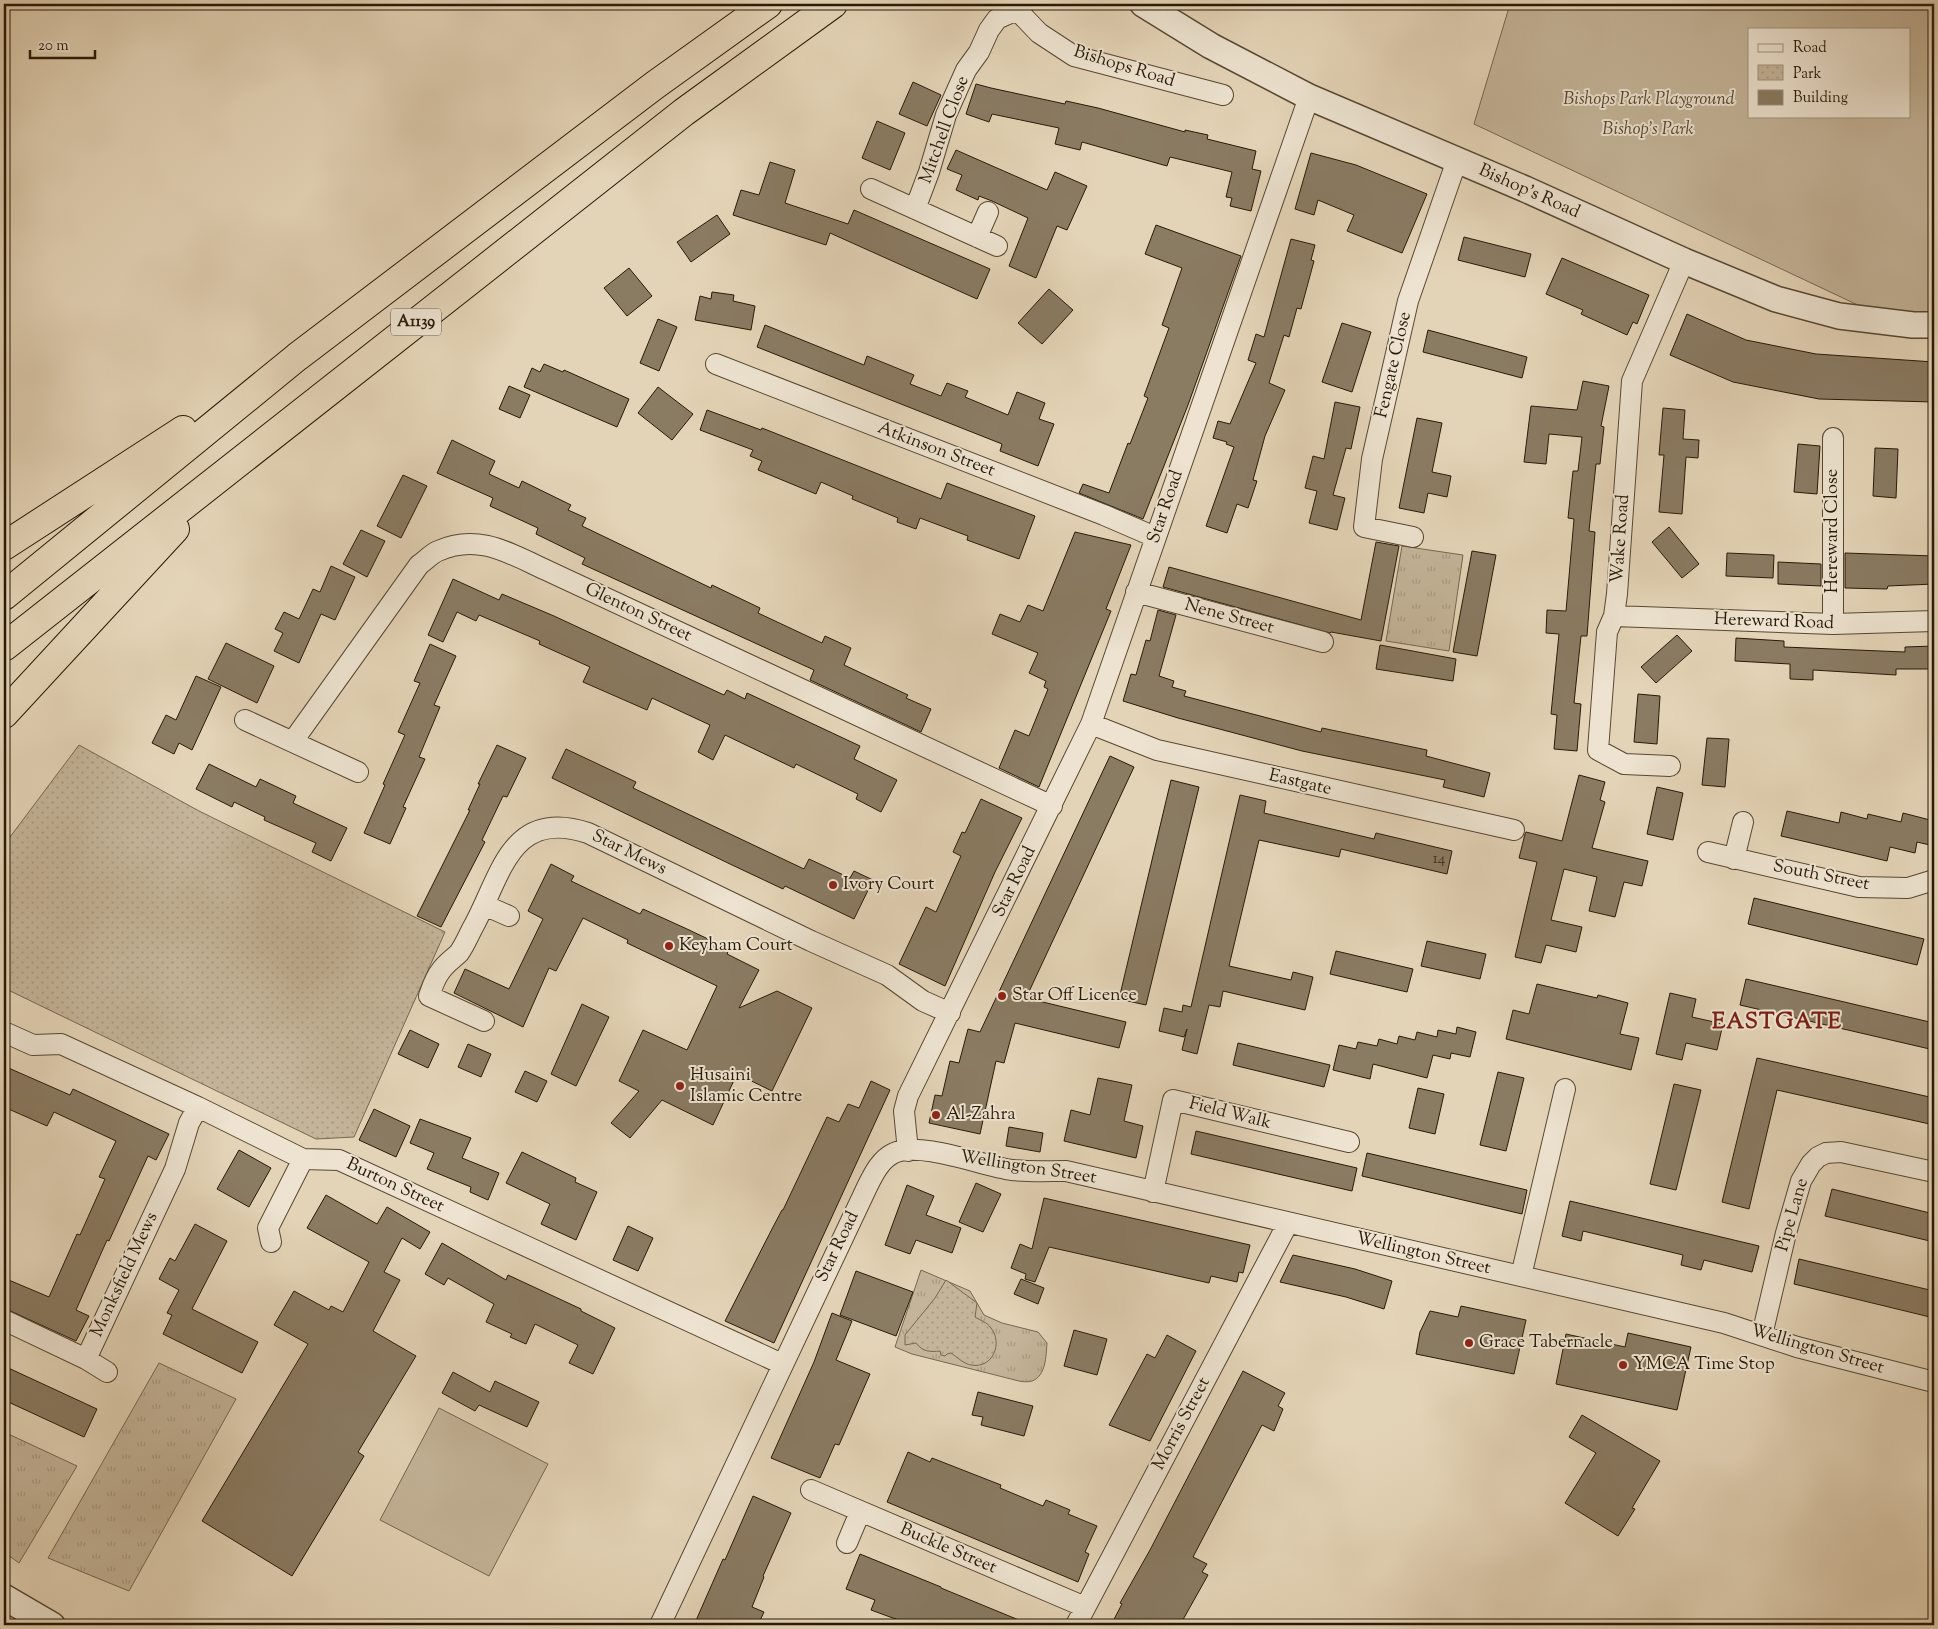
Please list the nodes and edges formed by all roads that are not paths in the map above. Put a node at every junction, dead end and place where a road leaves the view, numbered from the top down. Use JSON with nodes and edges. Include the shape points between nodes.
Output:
{"nodes":[{"id":1,"x":768,"y":4,"type":"edge"},
{"id":2,"x":833,"y":4,"type":"edge"},
{"id":3,"x":1143,"y":4,"type":"edge"},
{"id":4,"x":1020,"y":7,"type":"edge"},
{"id":5,"x":1223,"y":95,"type":"dead end"},
{"id":6,"x":1309,"y":98,"type":"junction"},
{"id":7,"x":1457,"y":160,"type":"junction"},
{"id":8,"x":871,"y":189,"type":"dead end"},
{"id":9,"x":914,"y":209,"type":"junction"},
{"id":10,"x":988,"y":212,"type":"dead end"},
{"id":11,"x":977,"y":236,"type":"junction"},
{"id":12,"x":997,"y":246,"type":"dead end"},
{"id":13,"x":1684,"y":261,"type":"junction"},
{"id":14,"x":1934,"y":325,"type":"edge"},
{"id":15,"x":297,"y":356,"type":"junction"},
{"id":16,"x":716,"y":364,"type":"dead end"},
{"id":17,"x":1833,"y":438,"type":"dead end"},
{"id":18,"x":235,"y":464,"type":"junction"},
{"id":19,"x":1155,"y":537,"type":"junction"},
{"id":20,"x":1413,"y":537,"type":"dead end"},
{"id":21,"x":4,"y":546,"type":"edge"},
{"id":22,"x":1136,"y":592,"type":"junction"},
{"id":23,"x":4,"y":596,"type":"edge"},
{"id":24,"x":1614,"y":616,"type":"junction"},
{"id":25,"x":1934,"y":621,"type":"edge"},
{"id":26,"x":1833,"y":624,"type":"junction"},
{"id":27,"x":1323,"y":642,"type":"dead end"},
{"id":28,"x":4,"y":647,"type":"edge"},
{"id":29,"x":4,"y":714,"type":"edge"},
{"id":30,"x":245,"y":720,"type":"dead end"},
{"id":31,"x":1091,"y":724,"type":"junction"},
{"id":32,"x":293,"y":741,"type":"junction"},
{"id":33,"x":1670,"y":766,"type":"dead end"},
{"id":34,"x":358,"y":772,"type":"dead end"},
{"id":35,"x":1052,"y":806,"type":"junction"},
{"id":36,"x":1743,"y":822,"type":"dead end"},
{"id":37,"x":1514,"y":830,"type":"dead end"},
{"id":38,"x":1708,"y":852,"type":"dead end"},
{"id":39,"x":1734,"y":858,"type":"junction"},
{"id":40,"x":1934,"y":880,"type":"edge"},
{"id":41,"x":484,"y":905,"type":"junction"},
{"id":42,"x":509,"y":916,"type":"dead end"},
{"id":43,"x":950,"y":1013,"type":"junction"},
{"id":44,"x":484,"y":1021,"type":"dead end"},
{"id":45,"x":4,"y":1032,"type":"edge"},
{"id":46,"x":1565,"y":1089,"type":"dead end"},
{"id":47,"x":198,"y":1107,"type":"junction"},
{"id":48,"x":1349,"y":1142,"type":"dead end"},
{"id":49,"x":908,"y":1151,"type":"junction"},
{"id":50,"x":303,"y":1159,"type":"junction"},
{"id":51,"x":1934,"y":1172,"type":"edge"},
{"id":52,"x":1153,"y":1192,"type":"junction"},
{"id":53,"x":1288,"y":1223,"type":"junction"},
{"id":54,"x":271,"y":1242,"type":"dead end"},
{"id":55,"x":1521,"y":1276,"type":"junction"},
{"id":56,"x":4,"y":1320,"type":"edge"},
{"id":57,"x":1762,"y":1335,"type":"junction"},
{"id":58,"x":86,"y":1359,"type":"junction"},
{"id":59,"x":782,"y":1364,"type":"junction"},
{"id":60,"x":108,"y":1372,"type":"dead end"},
{"id":61,"x":1934,"y":1382,"type":"edge"},
{"id":62,"x":811,"y":1490,"type":"dead end"},
{"id":63,"x":860,"y":1512,"type":"junction"},
{"id":64,"x":847,"y":1543,"type":"dead end"},
{"id":65,"x":4,"y":1597,"type":"edge"},
{"id":66,"x":1085,"y":1607,"type":"junction"},
{"id":67,"x":52,"y":1625,"type":"edge"},
{"id":68,"x":660,"y":1625,"type":"edge"},
{"id":69,"x":1076,"y":1625,"type":"edge"}],
"edges":[{"from":1,"to":15,"type":"highway","number":"A1139","via":[[655,85]]},
{"from":2,"to":18,"type":"highway","number":"A1139","via":[[684,112]]},
{"from":3,"to":6,"type":"street","name":"Bishop's Road","via":[[1211,46]]},
{"from":4,"to":5,"type":"street","name":"Bishops Road","via":[[1040,33],[1074,56]]},
{"from":4,"to":9,"type":"street","name":"Mitchell Close","via":[[997,20],[966,70],[946,115],[930,172]]},
{"from":6,"to":7,"type":"street","name":"Bishop's Road"},
{"from":6,"to":19,"type":"street","name":"Star Road"},
{"from":7,"to":13,"type":"street","name":"Bishop's Road"},
{"from":7,"to":20,"type":"street","name":"Fengate Close","via":[[1408,301],[1372,459],[1364,527]]},
{"from":8,"to":9,"type":"street"},
{"from":9,"to":11,"type":"street"},
{"from":10,"to":11,"type":"street"},
{"from":11,"to":12,"type":"street"},
{"from":13,"to":14,"type":"street","name":"Bishop's Road","via":[[1776,299],[1838,316]]},
{"from":13,"to":24,"type":"street","name":"Wake Road","via":[[1632,381]]},
{"from":15,"to":21,"type":"highway","number":"A1139"},
{"from":15,"to":23,"type":"highway","number":"A1139"},
{"from":16,"to":19,"type":"street","name":"Atkinson Street"},
{"from":17,"to":26,"type":"street","name":"Hereward Close"},
{"from":18,"to":28,"type":"highway","number":"A1139"},
{"from":18,"to":29,"type":"highway","number":"A1139"},
{"from":19,"to":22,"type":"street","name":"Star Road"},
{"from":22,"to":27,"type":"street","name":"Nene Street"},
{"from":22,"to":31,"type":"street","name":"Star Road"},
{"from":24,"to":26,"type":"street","name":"Hereward Road"},
{"from":24,"to":33,"type":"street","name":"Wake Road","via":[[1607,632],[1598,750],[1624,764]]},
{"from":25,"to":26,"type":"street","name":"Hereward Road"},
{"from":30,"to":32,"type":"street"},
{"from":31,"to":35,"type":"street","name":"Star Road"},
{"from":31,"to":37,"type":"street","name":"Eastgate","via":[[1157,750]]},
{"from":32,"to":34,"type":"street"},
{"from":32,"to":35,"type":"street","name":"Glenton Street","via":[[419,565],[437,551],[470,542],[500,549]]},
{"from":35,"to":43,"type":"street","name":"Star Road"},
{"from":36,"to":39,"type":"street"},
{"from":38,"to":39,"type":"street","name":"South Street"},
{"from":39,"to":40,"type":"street","name":"South Street","via":[[1859,887],[1908,888]]},
{"from":41,"to":42,"type":"street"},
{"from":41,"to":43,"type":"street","name":"Star Mews","via":[[506,858],[518,845],[534,833],[550,827],[572,827],[887,976],[923,1001]]},
{"from":41,"to":44,"type":"street","name":"Star Mews","via":[[460,952],[440,971],[429,996]]},
{"from":43,"to":49,"type":"street","name":"Star Road","via":[[908,1096],[904,1111]]},
{"from":45,"to":47,"type":"street","name":"Burton Street","via":[[33,1045],[61,1044]]},
{"from":46,"to":55,"type":"street"},
{"from":47,"to":50,"type":"street","name":"Burton Street"},
{"from":47,"to":58,"type":"street","name":"Monksfield Mews","via":[[189,1123],[175,1169]]},
{"from":48,"to":52,"type":"street","name":"Field Walk","via":[[1173,1100]]},
{"from":49,"to":52,"type":"street","name":"Wellington Street","via":[[938,1153],[1012,1170],[1066,1171]]},
{"from":49,"to":59,"type":"street","name":"Star Road","via":[[896,1152],[875,1170]]},
{"from":50,"to":54,"type":"street","via":[[268,1228]]},
{"from":50,"to":59,"type":"street","name":"Burton Street","via":[[339,1160]]},
{"from":51,"to":57,"type":"street","name":"Pipe Lane","via":[[1841,1152],[1826,1153],[1811,1164],[1798,1190]]},
{"from":52,"to":53,"type":"street","name":"Wellington Street"},
{"from":53,"to":55,"type":"street","name":"Wellington Street"},
{"from":53,"to":66,"type":"street","name":"Morris Street"},
{"from":55,"to":57,"type":"street","name":"Wellington Street","via":[[1724,1323]]},
{"from":56,"to":58,"type":"street","name":"Monksfield Mews"},
{"from":57,"to":61,"type":"street","name":"Wellington Street"},
{"from":58,"to":60,"type":"street"},
{"from":59,"to":68,"type":"street","name":"Star Road"},
{"from":62,"to":63,"type":"street","name":"Buckle Street"},
{"from":63,"to":64,"type":"street"},
{"from":63,"to":66,"type":"street","name":"Buckle Street"},
{"from":65,"to":67,"type":"street"},
{"from":66,"to":69,"type":"street","name":"Morris Street"}]}
